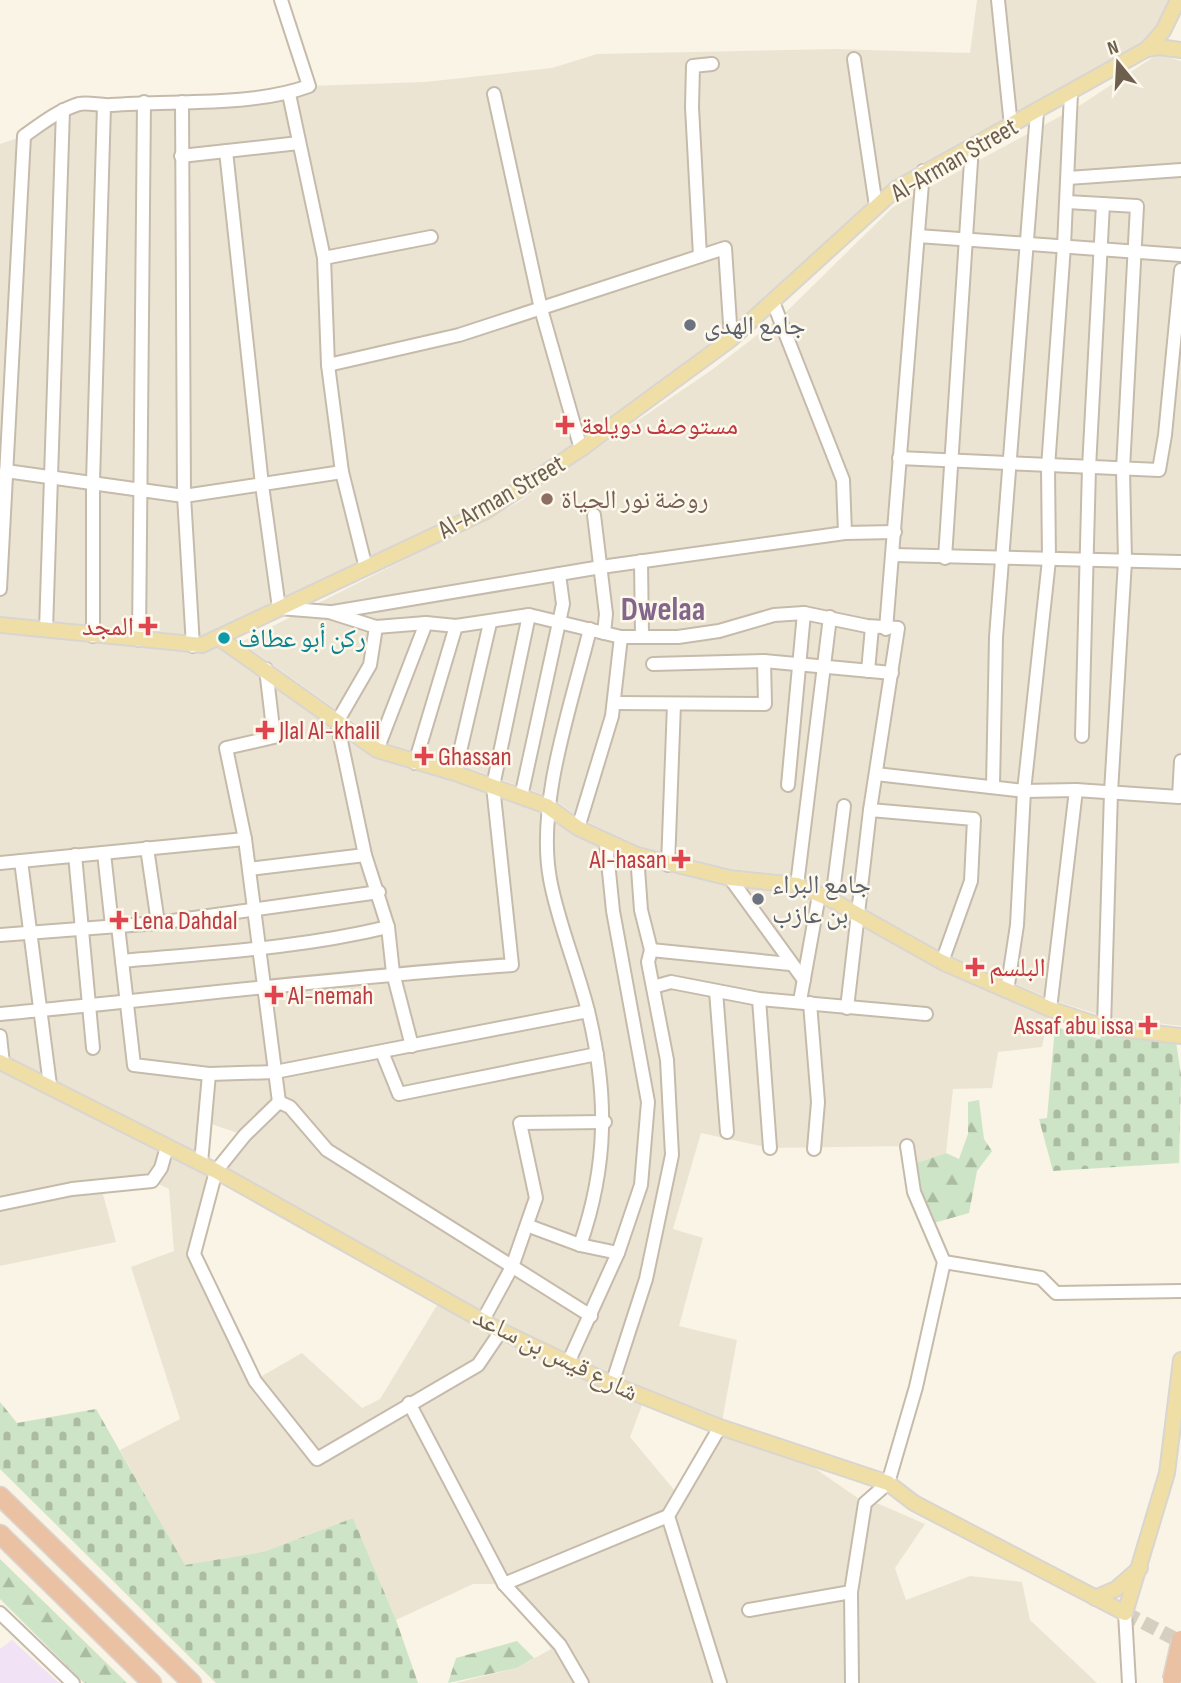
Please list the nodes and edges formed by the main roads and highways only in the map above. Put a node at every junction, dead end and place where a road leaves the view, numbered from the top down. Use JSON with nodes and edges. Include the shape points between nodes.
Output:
{"nodes":[{"id":1,"x":1178,"y":0,"type":"edge"},
{"id":2,"x":1147,"y":49,"type":"junction"},
{"id":3,"x":1181,"y":50,"type":"edge"},
{"id":4,"x":0,"y":625,"type":"edge"},
{"id":5,"x":219,"y":638,"type":"junction"},
{"id":6,"x":1181,"y":1035,"type":"edge"},
{"id":7,"x":1,"y":1063,"type":"edge"},
{"id":8,"x":1181,"y":1360,"type":"edge"},
{"id":9,"x":0,"y":1496,"type":"edge"},
{"id":10,"x":0,"y":1534,"type":"edge"},
{"id":11,"x":1141,"y":1567,"type":"junction"},
{"id":12,"x":1095,"y":1598,"type":"junction"},
{"id":13,"x":1181,"y":1640,"type":"edge"},
{"id":14,"x":1171,"y":1681,"type":"edge"},
{"id":15,"x":152,"y":1683,"type":"edge"},
{"id":16,"x":191,"y":1683,"type":"edge"}],
"edges":[{"from":1,"to":2,"type":"main road","name":"Al-Arman Street","via":[[1163,31]]},
{"from":2,"to":3,"type":"main road"},
{"from":2,"to":5,"type":"main road","name":"Al-Arman Street","via":[[923,171],[876,206],[731,340],[581,449],[486,511]]},
{"from":4,"to":5,"type":"main road","name":"Al-Arman Street","via":[[193,646]]},
{"from":5,"to":6,"type":"main road","via":[[377,750],[547,806],[606,842],[668,865],[797,885],[942,962],[1050,1009],[1104,1027]]},
{"from":7,"to":12,"type":"main road","name":"شارع قيس بن ساعد","via":[[216,1171],[500,1331],[612,1384],[720,1427],[888,1483],[914,1503]]},
{"from":8,"to":11,"type":"main road","via":[[1167,1473]]},
{"from":9,"to":16,"type":"highway"},
{"from":10,"to":15,"type":"highway"},
{"from":11,"to":12,"type":"main road","via":[[1115,1589]]},
{"from":11,"to":12,"type":"main road","name":"شارع قيس بن ساعد","via":[[1125,1613]]},
{"from":13,"to":14,"type":"highway","bridge":true}]}
